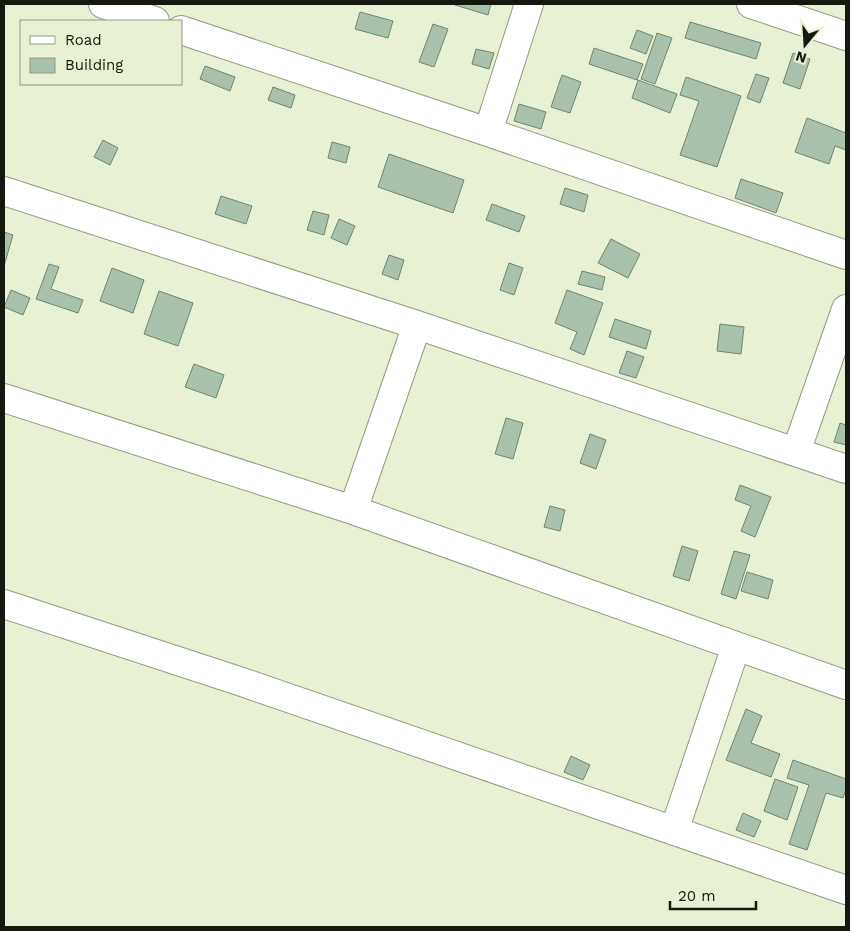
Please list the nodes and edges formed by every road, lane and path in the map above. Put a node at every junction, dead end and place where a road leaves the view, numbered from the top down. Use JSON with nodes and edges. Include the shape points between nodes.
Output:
{"nodes":[{"id":1,"x":103,"y":4,"type":"edge"},
{"id":2,"x":529,"y":4,"type":"edge"},
{"id":3,"x":751,"y":4,"type":"edge"},
{"id":4,"x":152,"y":20,"type":"edge"},
{"id":5,"x":182,"y":30,"type":"edge"},
{"id":6,"x":846,"y":36,"type":"edge"},
{"id":7,"x":488,"y":132,"type":"junction"},
{"id":8,"x":4,"y":191,"type":"edge"},
{"id":9,"x":846,"y":255,"type":"edge"},
{"id":10,"x":846,"y":308,"type":"edge"},
{"id":11,"x":417,"y":325,"type":"junction"},
{"id":12,"x":4,"y":398,"type":"edge"},
{"id":13,"x":796,"y":452,"type":"junction"},
{"id":14,"x":846,"y":469,"type":"edge"},
{"id":15,"x":354,"y":510,"type":"junction"},
{"id":16,"x":4,"y":604,"type":"edge"},
{"id":17,"x":736,"y":646,"type":"junction"},
{"id":18,"x":846,"y":685,"type":"edge"},
{"id":19,"x":674,"y":831,"type":"junction"},
{"id":20,"x":846,"y":890,"type":"edge"}],
"edges":[{"from":1,"to":4,"type":"street"},
{"from":2,"to":7,"type":"street"},
{"from":3,"to":6,"type":"street"},
{"from":5,"to":7,"type":"street"},
{"from":7,"to":9,"type":"street"},
{"from":8,"to":11,"type":"street"},
{"from":10,"to":13,"type":"street"},
{"from":11,"to":13,"type":"street"},
{"from":11,"to":15,"type":"street"},
{"from":12,"to":15,"type":"street"},
{"from":13,"to":14,"type":"street"},
{"from":15,"to":17,"type":"street"},
{"from":16,"to":19,"type":"street"},
{"from":17,"to":18,"type":"street"},
{"from":17,"to":19,"type":"street"},
{"from":19,"to":20,"type":"street"}]}
